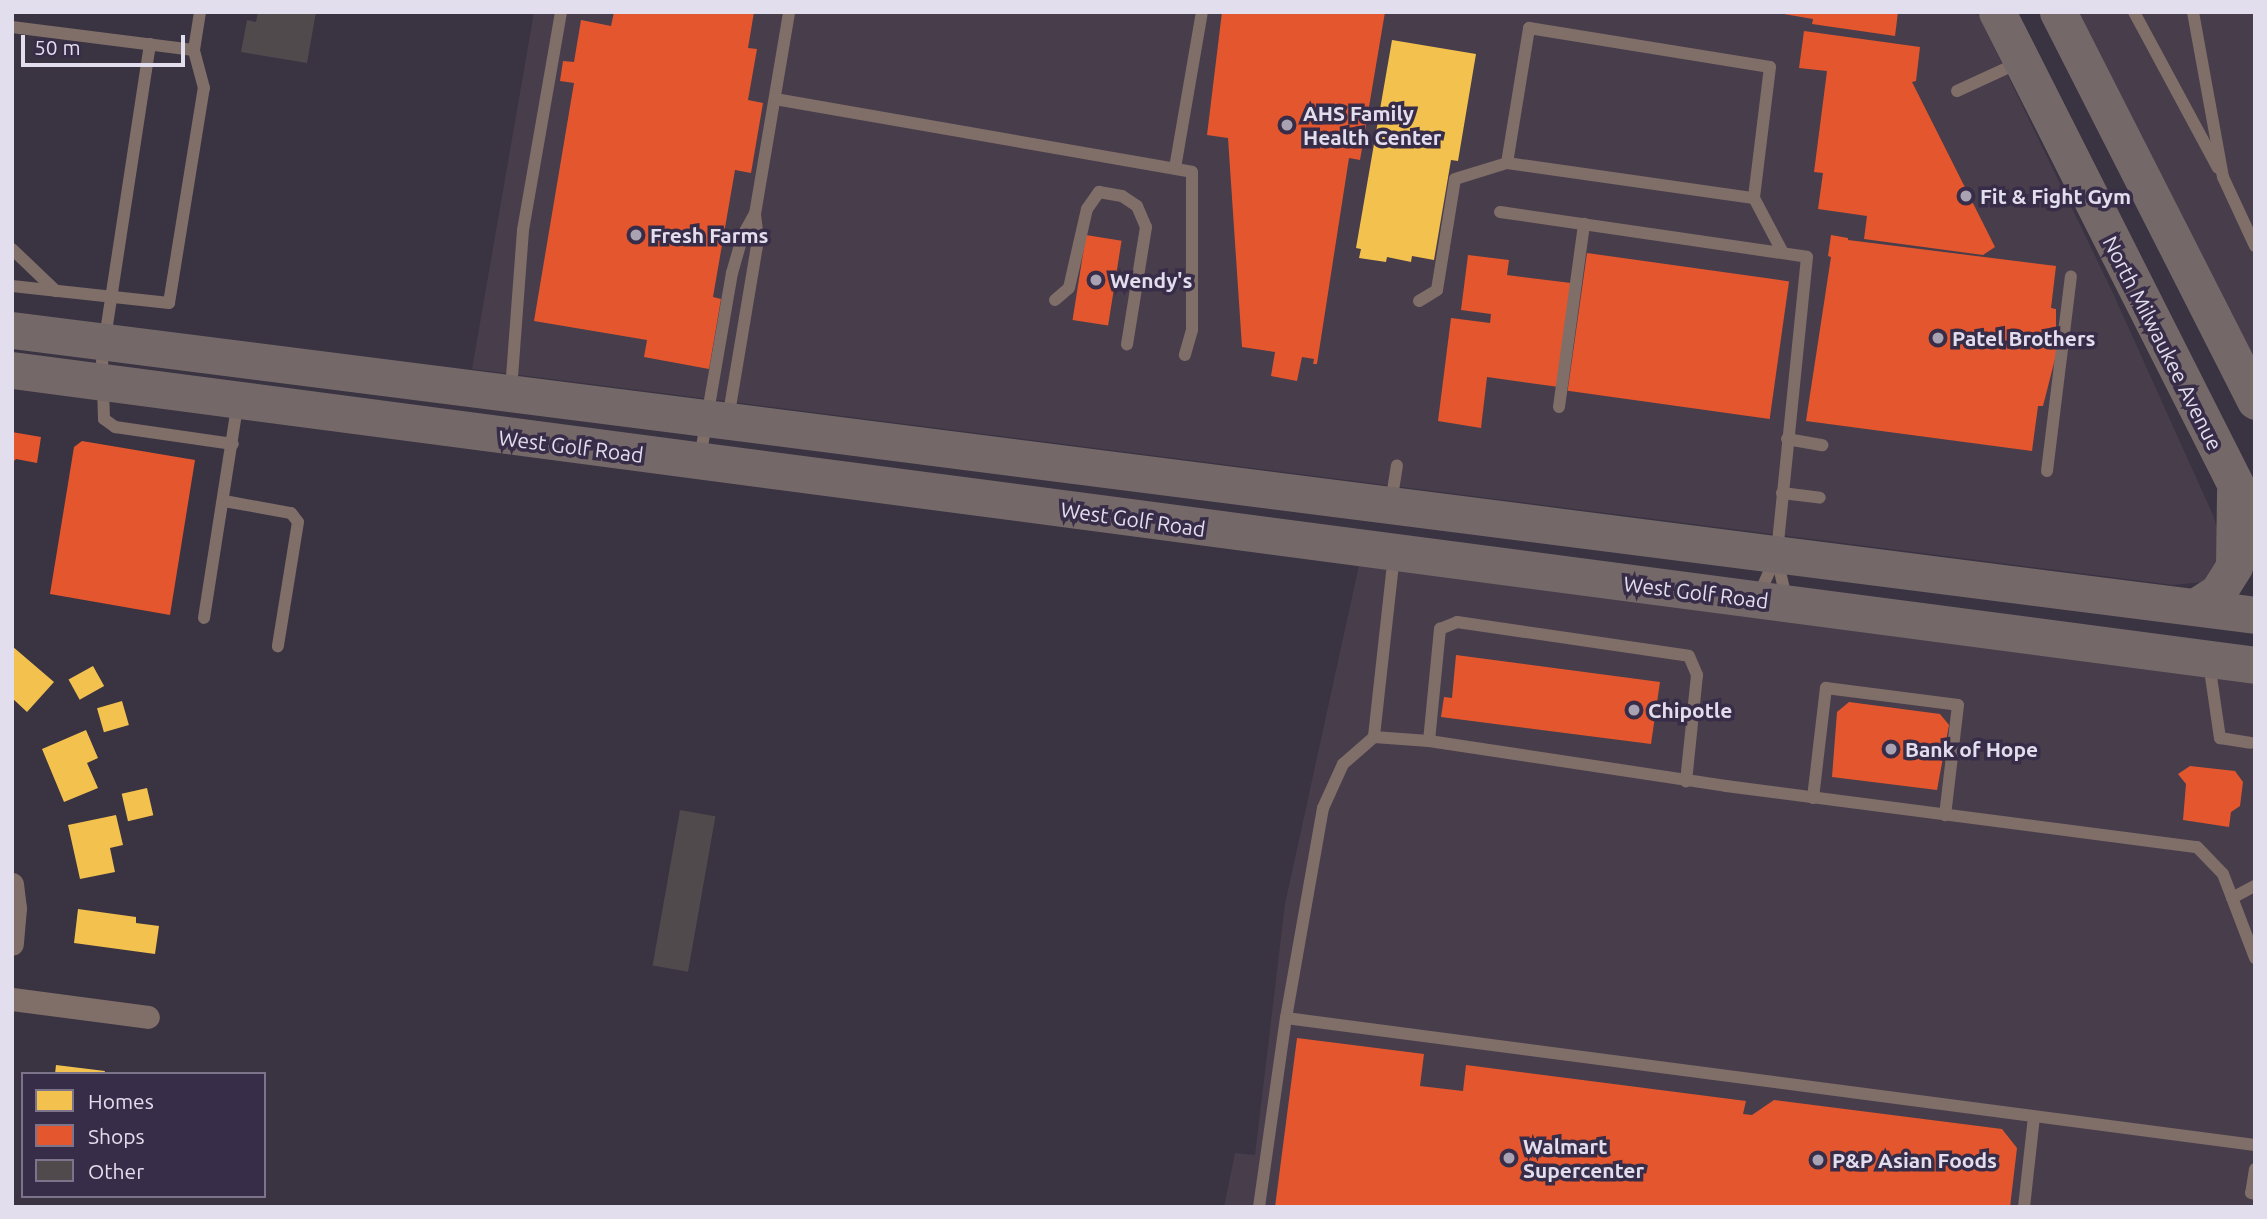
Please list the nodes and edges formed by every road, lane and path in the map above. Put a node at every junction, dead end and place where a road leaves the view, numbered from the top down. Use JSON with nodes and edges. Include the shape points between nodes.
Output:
{"nodes":[{"id":1,"x":200,"y":12,"type":"edge"},
{"id":2,"x":561,"y":12,"type":"edge"},
{"id":3,"x":789,"y":12,"type":"edge"},
{"id":4,"x":1202,"y":12,"type":"edge"},
{"id":5,"x":1997,"y":12,"type":"edge"},
{"id":6,"x":2058,"y":12,"type":"edge"},
{"id":7,"x":2134,"y":12,"type":"edge"},
{"id":8,"x":2193,"y":12,"type":"edge"},
{"id":9,"x":12,"y":27,"type":"edge"},
{"id":10,"x":150,"y":44,"type":"junction"},
{"id":11,"x":194,"y":50,"type":"junction"},
{"id":12,"x":2021,"y":62,"type":"junction"},
{"id":13,"x":1957,"y":91,"type":"dead end"},
{"id":14,"x":775,"y":99,"type":"junction"},
{"id":15,"x":1507,"y":163,"type":"junction"},
{"id":16,"x":1175,"y":168,"type":"junction"},
{"id":17,"x":2223,"y":177,"type":"junction"},
{"id":18,"x":1754,"y":198,"type":"junction"},
{"id":19,"x":1500,"y":212,"type":"dead end"},
{"id":20,"x":755,"y":214,"type":"junction"},
{"id":21,"x":1584,"y":224,"type":"junction"},
{"id":22,"x":2255,"y":246,"type":"edge"},
{"id":23,"x":12,"y":249,"type":"edge"},
{"id":24,"x":1783,"y":253,"type":"junction"},
{"id":25,"x":2071,"y":276,"type":"dead end"},
{"id":26,"x":12,"y":286,"type":"edge"},
{"id":27,"x":56,"y":291,"type":"junction"},
{"id":28,"x":112,"y":298,"type":"junction"},
{"id":29,"x":1055,"y":300,"type":"dead end"},
{"id":30,"x":1419,"y":301,"type":"dead end"},
{"id":31,"x":12,"y":330,"type":"edge"},
{"id":32,"x":104,"y":342,"type":"junction"},
{"id":33,"x":1127,"y":344,"type":"dead end"},
{"id":34,"x":1185,"y":355,"type":"dead end"},
{"id":35,"x":12,"y":370,"type":"edge"},
{"id":36,"x":103,"y":382,"type":"junction"},
{"id":37,"x":511,"y":393,"type":"junction"},
{"id":38,"x":238,"y":401,"type":"junction"},
{"id":39,"x":2255,"y":401,"type":"edge"},
{"id":40,"x":1559,"y":407,"type":"dead end"},
{"id":41,"x":717,"y":419,"type":"junction"},
{"id":42,"x":1787,"y":439,"type":"junction"},
{"id":43,"x":233,"y":444,"type":"junction"},
{"id":44,"x":1822,"y":445,"type":"dead end"},
{"id":45,"x":699,"y":462,"type":"junction"},
{"id":46,"x":1397,"y":466,"type":"dead end"},
{"id":47,"x":2047,"y":471,"type":"dead end"},
{"id":48,"x":2235,"y":484,"type":"junction"},
{"id":49,"x":1782,"y":493,"type":"junction"},
{"id":50,"x":1820,"y":498,"type":"dead end"},
{"id":51,"x":224,"y":501,"type":"junction"},
{"id":52,"x":1391,"y":505,"type":"junction"},
{"id":53,"x":2255,"y":523,"type":"edge"},
{"id":54,"x":1394,"y":553,"type":"junction"},
{"id":55,"x":1777,"y":554,"type":"junction"},
{"id":56,"x":1772,"y":602,"type":"junction"},
{"id":57,"x":2195,"y":607,"type":"junction"},
{"id":58,"x":2255,"y":615,"type":"edge"},
{"id":59,"x":204,"y":618,"type":"dead end"},
{"id":60,"x":278,"y":646,"type":"dead end"},
{"id":61,"x":2208,"y":659,"type":"junction"},
{"id":62,"x":2255,"y":665,"type":"edge"},
{"id":63,"x":1374,"y":737,"type":"junction"},
{"id":64,"x":1429,"y":741,"type":"junction"},
{"id":65,"x":2251,"y":743,"type":"dead end"},
{"id":66,"x":1686,"y":781,"type":"junction"},
{"id":67,"x":1813,"y":798,"type":"junction"},
{"id":68,"x":1945,"y":815,"type":"junction"},
{"id":69,"x":12,"y":884,"type":"edge"},
{"id":70,"x":2255,"y":886,"type":"edge"},
{"id":71,"x":2232,"y":898,"type":"junction"},
{"id":72,"x":12,"y":944,"type":"edge"},
{"id":73,"x":2255,"y":958,"type":"edge"},
{"id":74,"x":12,"y":999,"type":"edge"},
{"id":75,"x":148,"y":1017,"type":"dead end"},
{"id":76,"x":1286,"y":1018,"type":"junction"},
{"id":77,"x":2034,"y":1116,"type":"junction"},
{"id":78,"x":2255,"y":1145,"type":"edge"},
{"id":79,"x":2255,"y":1169,"type":"edge"},
{"id":80,"x":2255,"y":1194,"type":"edge"},
{"id":81,"x":1259,"y":1207,"type":"edge"},
{"id":82,"x":2024,"y":1207,"type":"edge"}],
"edges":[{"from":1,"to":11,"type":"lane"},
{"from":2,"to":37,"type":"lane","via":[[523,230]]},
{"from":3,"to":14,"type":"lane"},
{"from":4,"to":16,"type":"lane"},
{"from":5,"to":12,"type":"main road","name":"North Milwaukee Avenue"},
{"from":6,"to":39,"type":"main road"},
{"from":7,"to":17,"type":"lane"},
{"from":8,"to":17,"type":"lane"},
{"from":9,"to":10,"type":"lane"},
{"from":10,"to":11,"type":"lane"},
{"from":10,"to":28,"type":"lane"},
{"from":11,"to":28,"type":"lane","via":[[204,88],[169,303]]},
{"from":12,"to":13,"type":"lane"},
{"from":12,"to":48,"type":"main road","name":"North Milwaukee Avenue"},
{"from":14,"to":16,"type":"lane"},
{"from":14,"to":20,"type":"lane"},
{"from":15,"to":18,"type":"lane"},
{"from":15,"to":18,"type":"lane","via":[[1529,28],[1770,67]]},
{"from":15,"to":30,"type":"lane","via":[[1455,179],[1437,290]]},
{"from":16,"to":34,"type":"lane","via":[[1192,172],[1192,330]]},
{"from":17,"to":22,"type":"lane"},
{"from":18,"to":24,"type":"lane"},
{"from":19,"to":21,"type":"lane"},
{"from":20,"to":41,"type":"lane","via":[[758,239]]},
{"from":20,"to":41,"type":"lane","via":[[742,237],[732,273]]},
{"from":21,"to":24,"type":"lane"},
{"from":21,"to":40,"type":"lane"},
{"from":23,"to":27,"type":"lane"},
{"from":24,"to":42,"type":"lane","via":[[1807,257]]},
{"from":25,"to":47,"type":"lane"},
{"from":26,"to":27,"type":"lane"},
{"from":27,"to":28,"type":"lane"},
{"from":28,"to":32,"type":"lane"},
{"from":29,"to":33,"type":"lane","via":[[1069,288],[1087,209],[1099,191],[1122,196],[1137,206],[1146,227]]},
{"from":31,"to":32,"type":"main road"},
{"from":32,"to":36,"type":"lane"},
{"from":32,"to":37,"type":"main road"},
{"from":35,"to":36,"type":"main road","name":"West Golf Road"},
{"from":36,"to":38,"type":"main road","name":"West Golf Road"},
{"from":36,"to":43,"type":"lane","via":[[104,419],[115,427]]},
{"from":37,"to":41,"type":"main road"},
{"from":38,"to":43,"type":"lane"},
{"from":38,"to":45,"type":"main road","name":"West Golf Road"},
{"from":41,"to":45,"type":"lane"},
{"from":41,"to":52,"type":"main road"},
{"from":42,"to":44,"type":"lane"},
{"from":42,"to":49,"type":"lane"},
{"from":43,"to":51,"type":"lane"},
{"from":45,"to":54,"type":"main road","name":"West Golf Road"},
{"from":46,"to":52,"type":"lane"},
{"from":48,"to":53,"type":"main road","name":"North Milwaukee Avenue"},
{"from":48,"to":57,"type":"main road","via":[[2234,566],[2218,592]]},
{"from":49,"to":50,"type":"lane"},
{"from":49,"to":55,"type":"lane"},
{"from":51,"to":59,"type":"lane"},
{"from":51,"to":60,"type":"lane","via":[[291,513],[298,522]]},
{"from":52,"to":55,"type":"main road"},
{"from":54,"to":56,"type":"main road","name":"West Golf Road"},
{"from":54,"to":63,"type":"lane"},
{"from":55,"to":56,"type":"lane"},
{"from":55,"to":56,"type":"lane"},
{"from":55,"to":57,"type":"main road"},
{"from":56,"to":61,"type":"main road","name":"West Golf Road"},
{"from":57,"to":58,"type":"main road"},
{"from":61,"to":62,"type":"main road","name":"West Golf Road"},
{"from":61,"to":65,"type":"lane","via":[[2220,738]]},
{"from":63,"to":64,"type":"lane"},
{"from":63,"to":76,"type":"lane","via":[[1343,764],[1323,808]]},
{"from":64,"to":66,"type":"lane"},
{"from":64,"to":66,"type":"lane","via":[[1440,629],[1457,622],[1689,656],[1697,675]]},
{"from":66,"to":67,"type":"lane"},
{"from":67,"to":68,"type":"lane"},
{"from":67,"to":68,"type":"lane","via":[[1826,688],[1958,705]]},
{"from":68,"to":71,"type":"lane","via":[[2197,847],[2223,874]]},
{"from":69,"to":72,"type":"street"},
{"from":70,"to":71,"type":"lane"},
{"from":71,"to":73,"type":"lane"},
{"from":74,"to":75,"type":"street"},
{"from":76,"to":77,"type":"lane"},
{"from":76,"to":81,"type":"lane"},
{"from":77,"to":78,"type":"lane"},
{"from":77,"to":82,"type":"lane"},
{"from":79,"to":80,"type":"lane","via":[[2251,1193]]}]}
